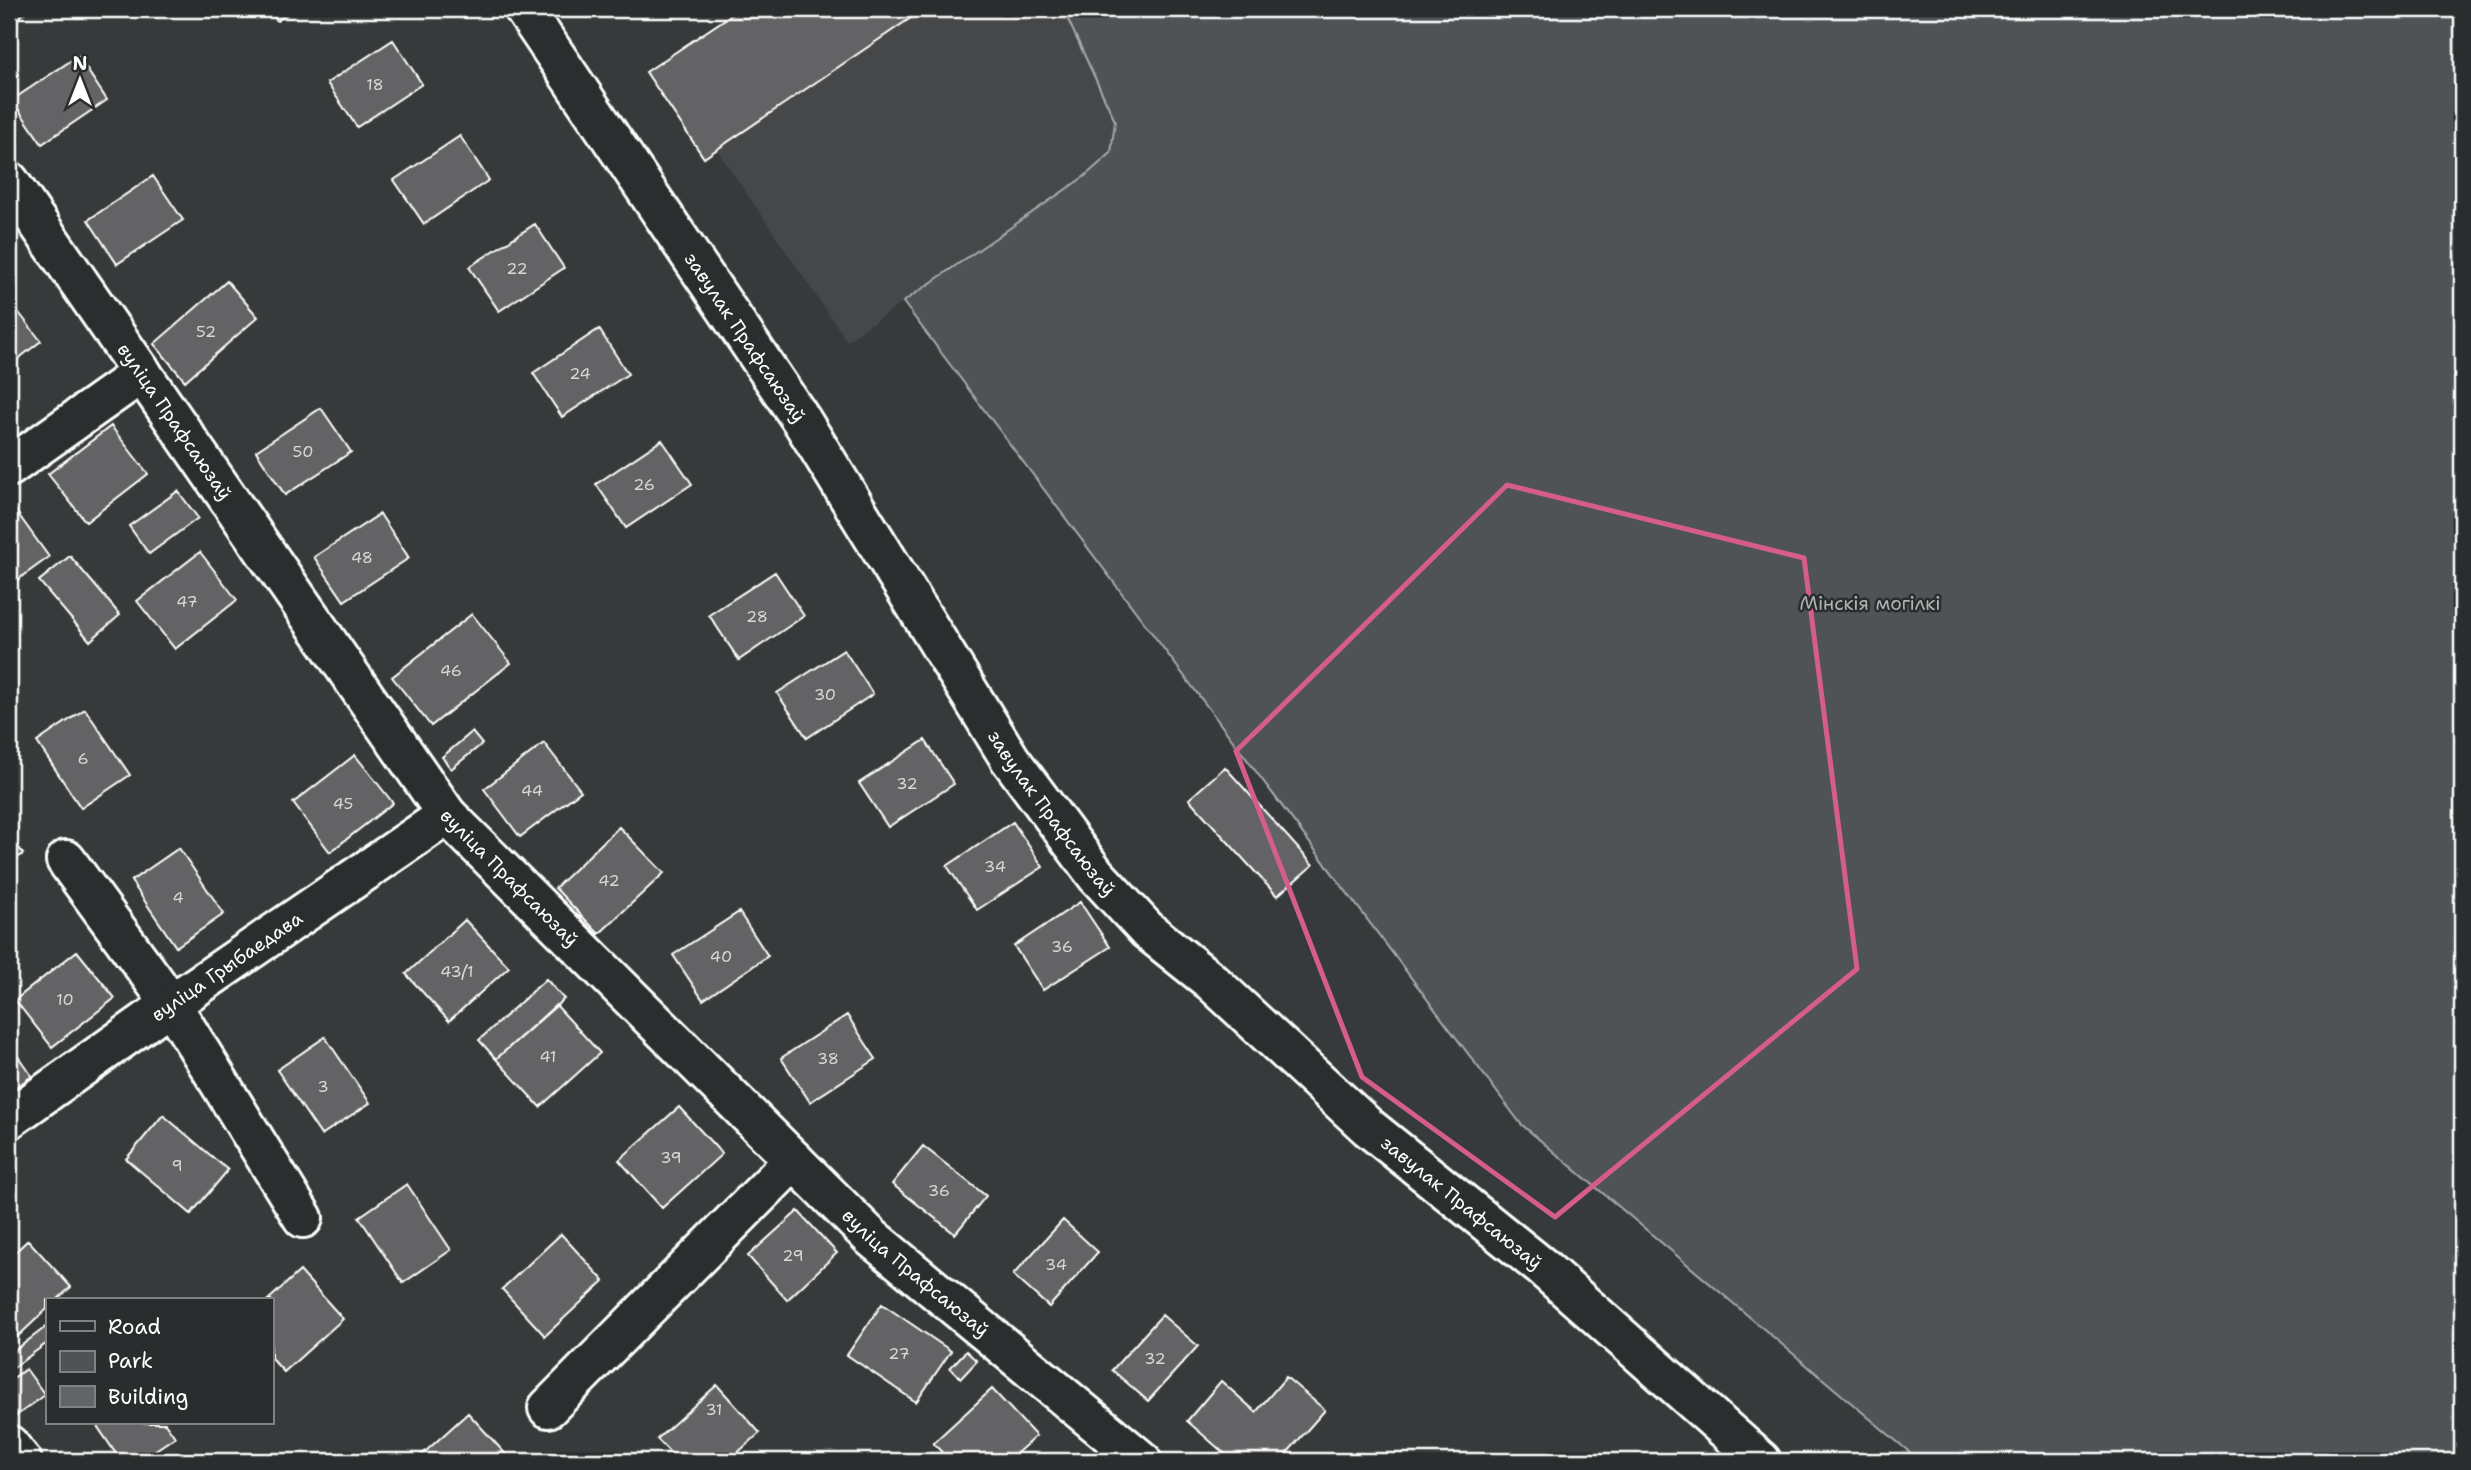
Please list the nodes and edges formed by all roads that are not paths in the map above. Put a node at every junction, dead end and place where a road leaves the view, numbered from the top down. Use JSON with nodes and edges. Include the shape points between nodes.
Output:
{"nodes":[{"id":1,"x":524,"y":9,"type":"edge"},
{"id":2,"x":9,"y":181,"type":"edge"},
{"id":3,"x":142,"y":373,"type":"junction"},
{"id":4,"x":9,"y":467,"type":"edge"},
{"id":5,"x":447,"y":815,"type":"junction"},
{"id":6,"x":66,"y":860,"type":"dead end"},
{"id":7,"x":171,"y":1004,"type":"junction"},
{"id":8,"x":9,"y":1119,"type":"edge"},
{"id":9,"x":794,"y":1160,"type":"junction"},
{"id":10,"x":303,"y":1218,"type":"dead end"},
{"id":11,"x":548,"y":1408,"type":"dead end"},
{"id":12,"x":9,"y":1445,"type":"edge"},
{"id":13,"x":22,"y":1461,"type":"edge"},
{"id":14,"x":1142,"y":1461,"type":"edge"},
{"id":15,"x":1761,"y":1461,"type":"edge"}],
"edges":[{"from":1,"to":15,"type":"street","name":"завулак Прафсаюзаў","via":[[802,421],[1010,759],[1096,875],[1147,930],[1212,982],[1368,1127],[1542,1267]]},
{"from":2,"to":3,"type":"street","name":"вуліца Прафсаюзаў"},
{"from":3,"to":4,"type":"street"},
{"from":3,"to":5,"type":"street","name":"вуліца Прафсаюзаў"},
{"from":5,"to":7,"type":"street","name":"вуліца Грыбаедава"},
{"from":5,"to":9,"type":"street","name":"вуліца Прафсаюзаў"},
{"from":6,"to":7,"type":"street"},
{"from":7,"to":8,"type":"street","name":"вуліца Грыбаедава"},
{"from":7,"to":10,"type":"street"},
{"from":9,"to":11,"type":"street"},
{"from":9,"to":14,"type":"street","name":"вуліца Прафсаюзаў","via":[[872,1238]]},
{"from":12,"to":13,"type":"street"}]}
